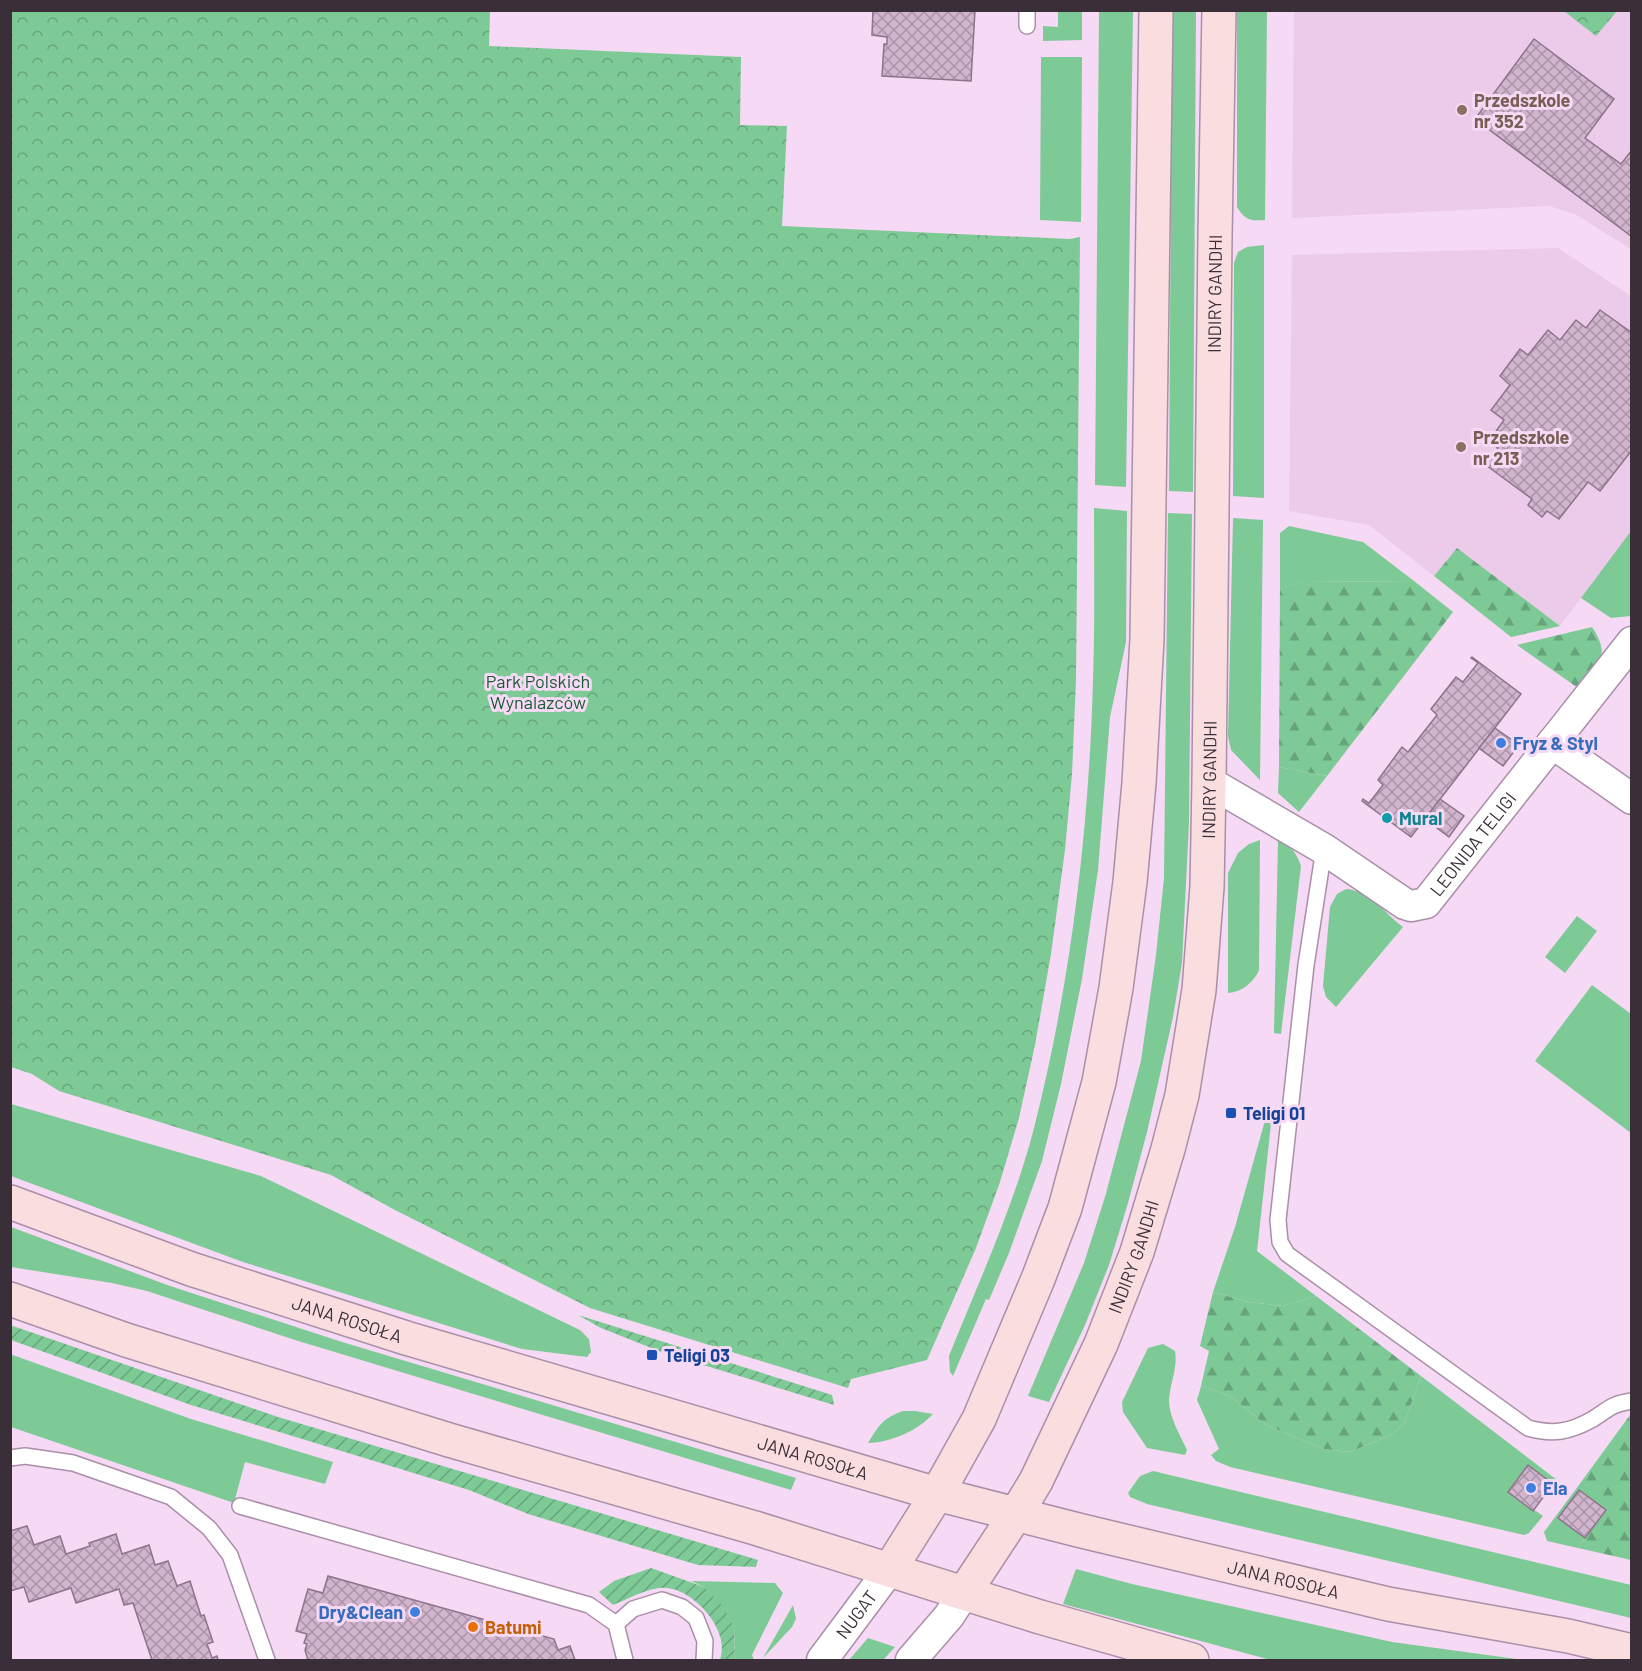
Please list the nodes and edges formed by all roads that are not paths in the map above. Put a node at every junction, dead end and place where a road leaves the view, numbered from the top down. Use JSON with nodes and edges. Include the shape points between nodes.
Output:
{"nodes":[{"id":1,"x":1156,"y":10,"type":"edge"},
{"id":2,"x":1219,"y":10,"type":"edge"},
{"id":3,"x":1632,"y":642,"type":"edge"},
{"id":4,"x":1552,"y":743,"type":"junction"},
{"id":5,"x":1209,"y":782,"type":"junction"},
{"id":6,"x":1632,"y":799,"type":"edge"},
{"id":7,"x":1324,"y":849,"type":"junction"},
{"id":8,"x":10,"y":1202,"type":"edge"},
{"id":9,"x":10,"y":1299,"type":"edge"},
{"id":10,"x":1632,"y":1401,"type":"edge"},
{"id":11,"x":10,"y":1458,"type":"edge"},
{"id":12,"x":937,"y":1494,"type":"junction"},
{"id":13,"x":240,"y":1506,"type":"dead end"},
{"id":14,"x":1016,"y":1514,"type":"junction"},
{"id":15,"x":890,"y":1569,"type":"junction"},
{"id":16,"x":964,"y":1593,"type":"junction"},
{"id":17,"x":616,"y":1624,"type":"junction"},
{"id":18,"x":1632,"y":1651,"type":"edge"},
{"id":19,"x":267,"y":1660,"type":"edge"},
{"id":20,"x":625,"y":1660,"type":"edge"},
{"id":21,"x":704,"y":1660,"type":"edge"},
{"id":22,"x":822,"y":1660,"type":"edge"},
{"id":23,"x":911,"y":1660,"type":"edge"},
{"id":24,"x":1192,"y":1660,"type":"edge"}],
"edges":[{"from":1,"to":12,"type":"main road","via":[[1147,639],[1138,794],[1116,988],[1099,1082],[1065,1208],[984,1408]]},
{"from":2,"to":5,"type":"main road","name":"INDIRY GANDHI"},
{"from":3,"to":4,"type":"street","name":"LEONIDA TELIGI"},
{"from":4,"to":6,"type":"street"},
{"from":4,"to":7,"type":"street","name":"LEONIDA TELIGI","via":[[1426,903],[1405,904]]},
{"from":5,"to":7,"type":"street","name":"LEONIDA TELIGI"},
{"from":5,"to":14,"type":"main road","name":"INDIRY GANDHI","via":[[1207,887],[1199,990],[1182,1095],[1168,1149],[1137,1252],[1101,1344],[1036,1481]]},
{"from":7,"to":10,"type":"lane","via":[[1306,964],[1278,1220],[1280,1242],[1287,1254],[1528,1428],[1546,1433],[1560,1431],[1594,1418],[1616,1403]]},
{"from":8,"to":12,"type":"main road","name":"JANA ROSOŁA","via":[[191,1269],[406,1338]]},
{"from":9,"to":15,"type":"main road","via":[[126,1340],[449,1440]]},
{"from":11,"to":19,"type":"lane","via":[[25,1456],[73,1463],[171,1497],[209,1528],[230,1555]]},
{"from":12,"to":14,"type":"main road","name":"JANA ROSOŁA"},
{"from":12,"to":15,"type":"main road"},
{"from":13,"to":17,"type":"lane","via":[[589,1605]]},
{"from":14,"to":16,"type":"main road","name":"INDIRY GANDHI"},
{"from":14,"to":18,"type":"main road","name":"JANA ROSOŁA","via":[[1389,1604]]},
{"from":15,"to":16,"type":"main road"},
{"from":15,"to":22,"type":"street","name":"NUGAT"},
{"from":16,"to":23,"type":"street"},
{"from":16,"to":24,"type":"main road"},
{"from":17,"to":20,"type":"lane"},
{"from":17,"to":21,"type":"lane","via":[[633,1609],[662,1600],[682,1606],[696,1618],[705,1641]]}]}
